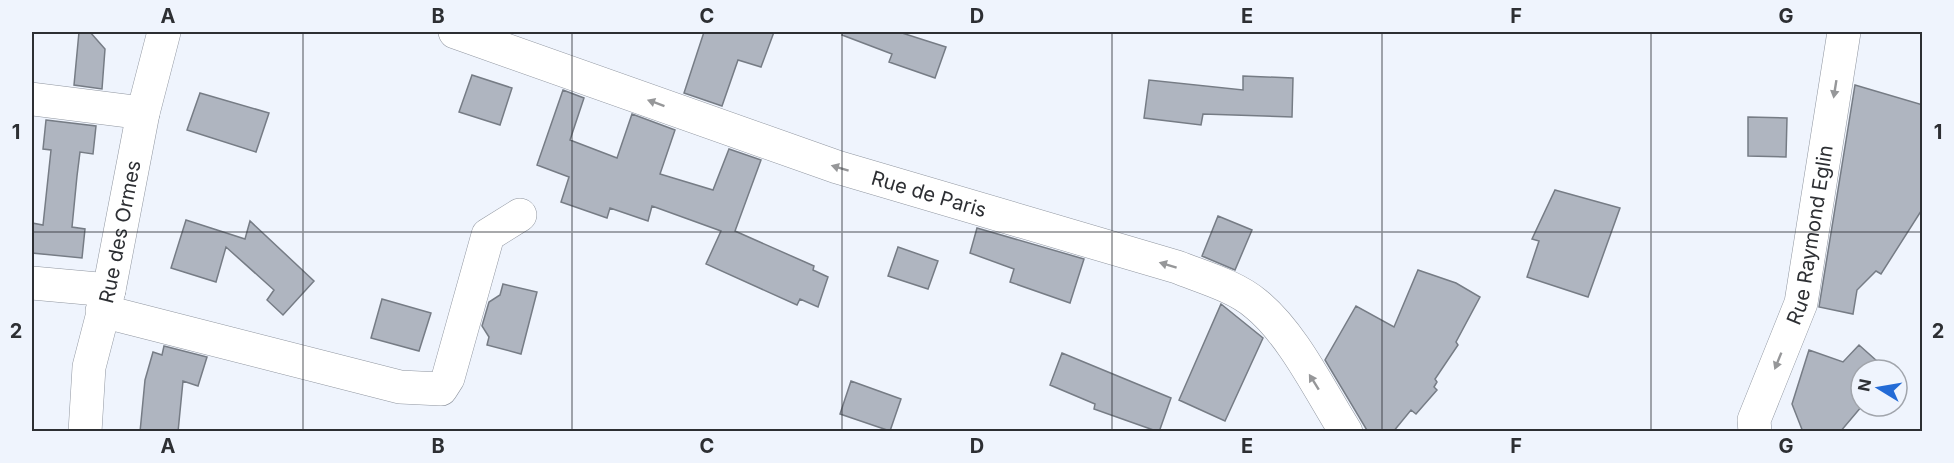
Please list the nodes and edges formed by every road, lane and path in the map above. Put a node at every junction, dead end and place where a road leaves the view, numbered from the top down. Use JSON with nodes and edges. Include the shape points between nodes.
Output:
{"nodes":[{"id":1,"x":164,"y":32,"type":"edge"},
{"id":2,"x":455,"y":32,"type":"edge"},
{"id":3,"x":1844,"y":32,"type":"edge"},
{"id":4,"x":32,"y":99,"type":"edge"},
{"id":5,"x":143,"y":113,"type":"junction"},
{"id":6,"x":520,"y":215,"type":"dead end"},
{"id":7,"x":32,"y":283,"type":"edge"},
{"id":8,"x":105,"y":301,"type":"junction"},
{"id":9,"x":85,"y":432,"type":"edge"},
{"id":10,"x":1346,"y":432,"type":"edge"},
{"id":11,"x":1755,"y":432,"type":"edge"}],
"edges":[{"from":1,"to":5,"type":"street","name":"Rue des Ormes"},
{"from":10,"to":2,"type":"street","name":"Rue de Paris","one_way":true,"via":[[1273,320],[1254,302],[1212,280],[837,167]]},
{"from":3,"to":11,"type":"street","name":"Rue Raymond Eglin","one_way":true,"via":[[1801,303],[1754,420]]},
{"from":4,"to":5,"type":"street"},
{"from":5,"to":8,"type":"street","name":"Rue des Ormes"},
{"from":6,"to":8,"type":"street","via":[[488,235],[448,378],[441,389],[400,387]]},
{"from":7,"to":8,"type":"street"},
{"from":8,"to":9,"type":"street","name":"Rue des Ormes","via":[[89,367]]}]}
